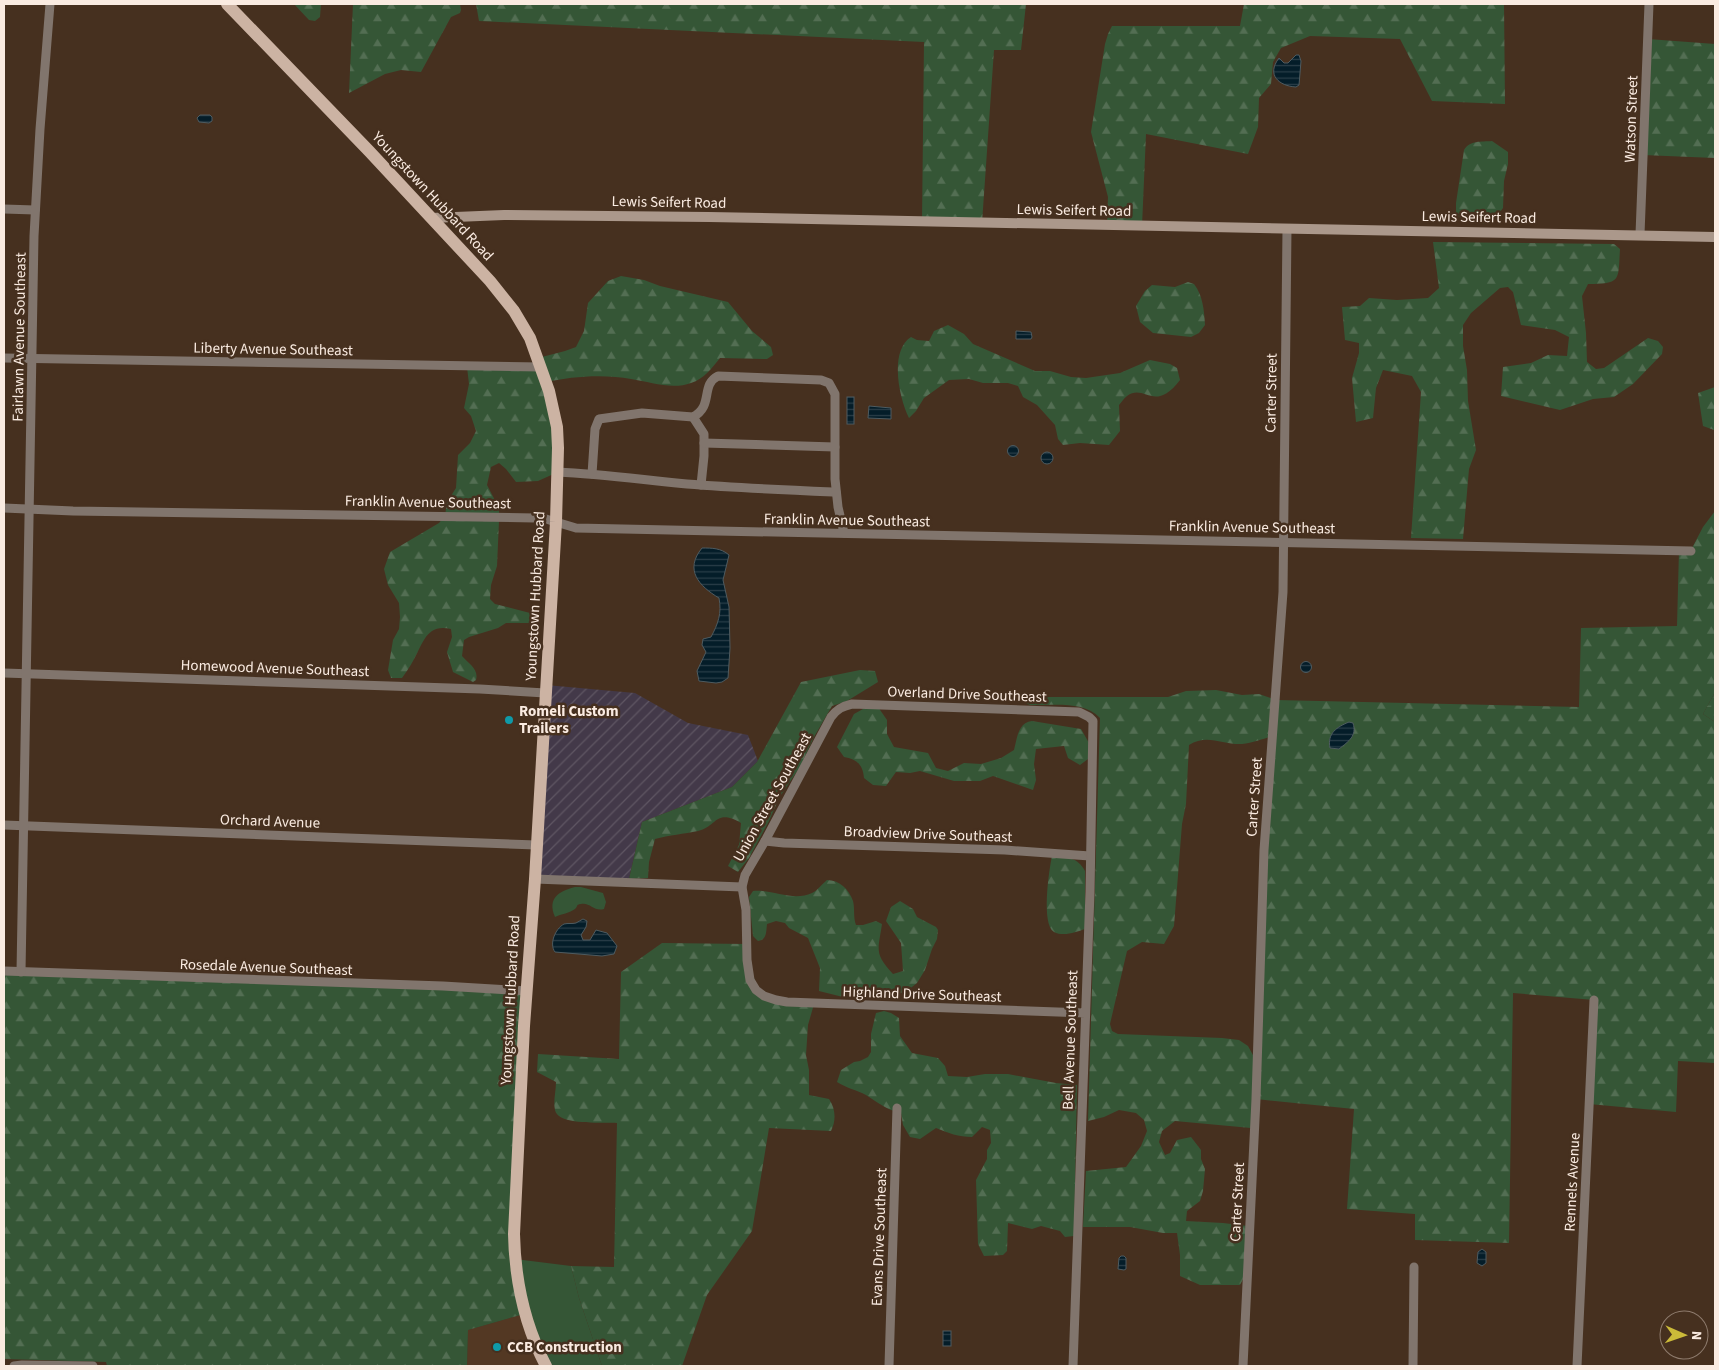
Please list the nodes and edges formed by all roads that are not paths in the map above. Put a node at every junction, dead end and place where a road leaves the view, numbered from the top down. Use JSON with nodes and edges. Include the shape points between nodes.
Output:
{"nodes":[{"id":1,"x":50,"y":4,"type":"edge"},
{"id":2,"x":227,"y":4,"type":"edge"},
{"id":3,"x":1649,"y":4,"type":"edge"},
{"id":4,"x":4,"y":209,"type":"edge"},
{"id":5,"x":36,"y":210,"type":"junction"},
{"id":6,"x":432,"y":218,"type":"junction"},
{"id":7,"x":1287,"y":229,"type":"junction"},
{"id":8,"x":1640,"y":234,"type":"junction"},
{"id":9,"x":1715,"y":236,"type":"edge"},
{"id":10,"x":4,"y":358,"type":"edge"},
{"id":11,"x":32,"y":359,"type":"junction"},
{"id":12,"x":541,"y":367,"type":"junction"},
{"id":13,"x":693,"y":417,"type":"junction"},
{"id":14,"x":704,"y":443,"type":"junction"},
{"id":15,"x":835,"y":447,"type":"junction"},
{"id":16,"x":558,"y":472,"type":"junction"},
{"id":17,"x":592,"y":474,"type":"junction"},
{"id":18,"x":701,"y":485,"type":"junction"},
{"id":19,"x":836,"y":492,"type":"junction"},
{"id":20,"x":4,"y":508,"type":"edge"},
{"id":21,"x":29,"y":510,"type":"junction"},
{"id":22,"x":556,"y":522,"type":"junction"},
{"id":23,"x":844,"y":533,"type":"junction"},
{"id":24,"x":1283,"y":541,"type":"junction"},
{"id":25,"x":1691,"y":551,"type":"dead end"},
{"id":26,"x":4,"y":673,"type":"edge"},
{"id":27,"x":26,"y":674,"type":"junction"},
{"id":28,"x":545,"y":693,"type":"junction"},
{"id":29,"x":843,"y":706,"type":"joint"},
{"id":30,"x":1090,"y":717,"type":"joint"},
{"id":31,"x":4,"y":825,"type":"edge"},
{"id":32,"x":24,"y":825,"type":"junction"},
{"id":33,"x":765,"y":841,"type":"junction"},
{"id":34,"x":536,"y":845,"type":"junction"},
{"id":35,"x":1090,"y":856,"type":"junction"},
{"id":36,"x":535,"y":879,"type":"junction"},
{"id":37,"x":742,"y":887,"type":"junction"},
{"id":38,"x":4,"y":971,"type":"edge"},
{"id":39,"x":21,"y":972,"type":"junction"},
{"id":40,"x":526,"y":991,"type":"junction"},
{"id":41,"x":1594,"y":1000,"type":"dead end"},
{"id":42,"x":1085,"y":1013,"type":"junction"},
{"id":43,"x":897,"y":1108,"type":"dead end"},
{"id":44,"x":1414,"y":1267,"type":"dead end"},
{"id":45,"x":14,"y":1366,"type":"edge"},
{"id":46,"x":93,"y":1366,"type":"edge"},
{"id":47,"x":546,"y":1366,"type":"edge"},
{"id":48,"x":889,"y":1366,"type":"edge"},
{"id":49,"x":1073,"y":1366,"type":"edge"},
{"id":50,"x":1243,"y":1366,"type":"edge"},
{"id":51,"x":1413,"y":1366,"type":"edge"},
{"id":52,"x":1577,"y":1366,"type":"edge"}],
"edges":[{"from":1,"to":5,"type":"street","name":"Fairlawn Avenue Southeast"},
{"from":2,"to":6,"type":"main road","name":"Youngstown Hubbard Road"},
{"from":3,"to":8,"type":"street","name":"Watson Street"},
{"from":4,"to":5,"type":"street"},
{"from":5,"to":11,"type":"street","name":"Fairlawn Avenue Southeast"},
{"from":6,"to":7,"type":"street","name":"Lewis Seifert Road","via":[[504,215],[682,217]]},
{"from":6,"to":12,"type":"main road","name":"Youngstown Hubbard Road","via":[[490,280],[514,311],[530,338]]},
{"from":7,"to":8,"type":"street","name":"Lewis Seifert Road"},
{"from":7,"to":24,"type":"street","name":"Carter Street"},
{"from":8,"to":9,"type":"street","name":"Lewis Seifert Road"},
{"from":10,"to":11,"type":"street","name":"Liberty Avenue Southeast"},
{"from":11,"to":12,"type":"street","name":"Liberty Avenue Southeast"},
{"from":11,"to":21,"type":"street","name":"Fairlawn Avenue Southeast"},
{"from":12,"to":16,"type":"main road","name":"Youngstown Hubbard Road","via":[[550,391],[556,427]]},
{"from":13,"to":14,"type":"street","via":[[704,434]]},
{"from":13,"to":15,"type":"street","via":[[704,408],[710,382],[718,376],[821,380],[829,383],[835,394]]},
{"from":13,"to":17,"type":"street","via":[[642,413],[600,419],[596,429]]},
{"from":14,"to":15,"type":"street"},
{"from":14,"to":18,"type":"street"},
{"from":15,"to":19,"type":"street"},
{"from":16,"to":17,"type":"street"},
{"from":16,"to":22,"type":"main road","name":"Youngstown Hubbard Road"},
{"from":17,"to":18,"type":"street"},
{"from":18,"to":19,"type":"street"},
{"from":19,"to":23,"type":"street"},
{"from":20,"to":21,"type":"street","name":"Franklin Avenue Southeast"},
{"from":21,"to":22,"type":"street","name":"Franklin Avenue Southeast","via":[[535,518]]},
{"from":21,"to":27,"type":"street","name":"Fairlawn Avenue Southeast"},
{"from":22,"to":23,"type":"street","name":"Franklin Avenue Southeast","via":[[576,528]]},
{"from":22,"to":28,"type":"main road","name":"Youngstown Hubbard Road"},
{"from":23,"to":24,"type":"street","name":"Franklin Avenue Southeast"},
{"from":24,"to":25,"type":"street","name":"Franklin Avenue Southeast"},
{"from":24,"to":50,"type":"street","name":"Carter Street","via":[[1280,647],[1264,850]]},
{"from":26,"to":27,"type":"street","name":"Homewood Avenue Southeast"},
{"from":27,"to":28,"type":"street","name":"Homewood Avenue Southeast"},
{"from":27,"to":32,"type":"street","name":"Fairlawn Avenue Southeast"},
{"from":28,"to":34,"type":"main road","name":"Youngstown Hubbard Road"},
{"from":29,"to":30,"type":"street","name":"Overland Drive Southeast","via":[[1079,712]]},
{"from":29,"to":33,"type":"street","name":"Union Street Southeast","via":[[831,717]]},
{"from":30,"to":35,"type":"street","name":"Bell Avenue Southeast","via":[[1094,726]]},
{"from":31,"to":32,"type":"street","name":"Orchard Avenue"},
{"from":32,"to":34,"type":"street","name":"Orchard Avenue"},
{"from":32,"to":39,"type":"street","name":"Fairlawn Avenue Southeast"},
{"from":33,"to":35,"type":"street","name":"Broadview Drive Southeast"},
{"from":33,"to":37,"type":"street","name":"Union Street Southeast","via":[[745,875]]},
{"from":34,"to":36,"type":"main road","name":"Youngstown Hubbard Road"},
{"from":35,"to":42,"type":"street","name":"Bell Avenue Southeast"},
{"from":36,"to":37,"type":"street"},
{"from":36,"to":40,"type":"main road","name":"Youngstown Hubbard Road"},
{"from":37,"to":42,"type":"street","name":"Highland Drive Southeast","via":[[750,980],[760,993],[776,1000]]},
{"from":38,"to":39,"type":"street","name":"Rosedale Avenue Southeast"},
{"from":39,"to":40,"type":"street","name":"Rosedale Avenue Southeast"},
{"from":40,"to":47,"type":"main road","name":"Youngstown Hubbard Road","via":[[514,1259],[524,1314]]},
{"from":41,"to":52,"type":"street","name":"Rennels Avenue"},
{"from":42,"to":49,"type":"street","name":"Bell Avenue Southeast"},
{"from":43,"to":48,"type":"street","name":"Evans Drive Southeast"},
{"from":44,"to":51,"type":"street"},
{"from":45,"to":46,"type":"street"}]}
